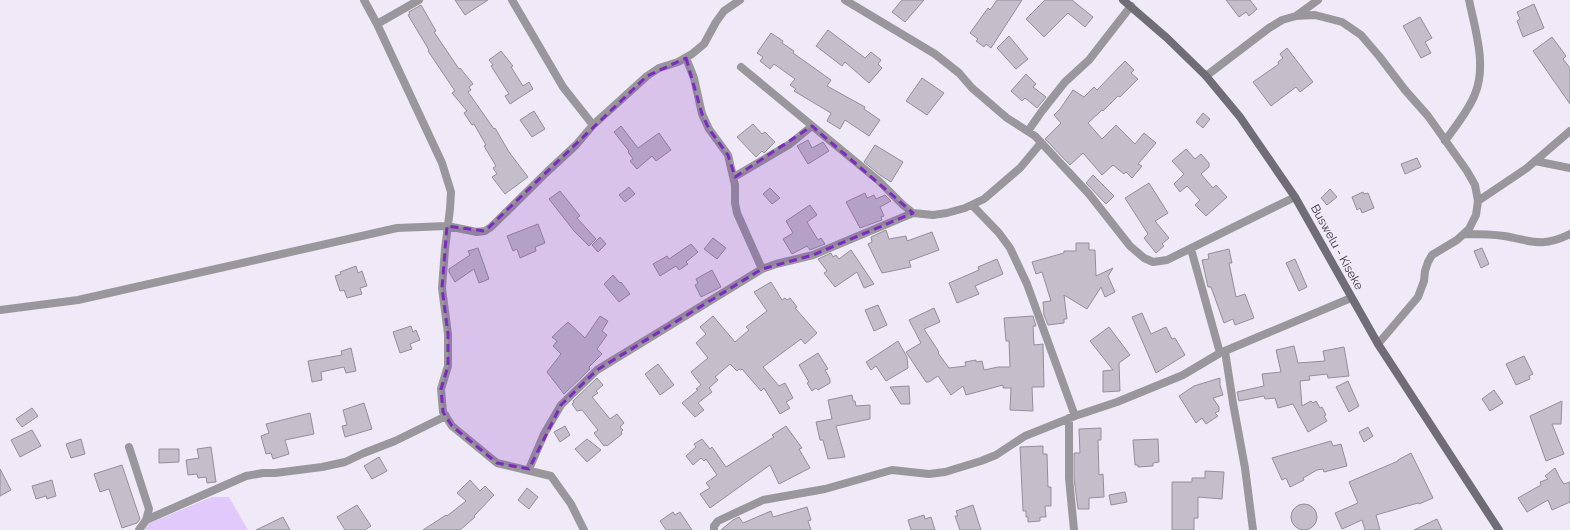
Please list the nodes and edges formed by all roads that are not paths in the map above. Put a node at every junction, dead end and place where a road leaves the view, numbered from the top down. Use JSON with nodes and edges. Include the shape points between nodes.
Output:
{"nodes":[{"id":1,"x":364,"y":0,"type":"edge"},
{"id":2,"x":419,"y":0,"type":"edge"},
{"id":3,"x":512,"y":0,"type":"edge"},
{"id":4,"x":740,"y":0,"type":"edge"},
{"id":5,"x":845,"y":0,"type":"edge"},
{"id":6,"x":1124,"y":0,"type":"edge"},
{"id":7,"x":1318,"y":0,"type":"edge"},
{"id":8,"x":1469,"y":0,"type":"edge"},
{"id":9,"x":1131,"y":6,"type":"junction"},
{"id":10,"x":1296,"y":16,"type":"junction"},
{"id":11,"x":377,"y":24,"type":"junction"},
{"id":12,"x":686,"y":58,"type":"junction"},
{"id":13,"x":741,"y":67,"type":"dead end"},
{"id":14,"x":1206,"y":76,"type":"junction"},
{"id":15,"x":593,"y":125,"type":"junction"},
{"id":16,"x":812,"y":126,"type":"junction"},
{"id":17,"x":1028,"y":130,"type":"junction"},
{"id":18,"x":1570,"y":131,"type":"edge"},
{"id":19,"x":1445,"y":141,"type":"junction"},
{"id":20,"x":1041,"y":143,"type":"junction"},
{"id":21,"x":1534,"y":161,"type":"junction"},
{"id":22,"x":1570,"y":168,"type":"edge"},
{"id":23,"x":734,"y":178,"type":"junction"},
{"id":24,"x":1295,"y":197,"type":"junction"},
{"id":25,"x":1478,"y":201,"type":"junction"},
{"id":26,"x":972,"y":205,"type":"junction"},
{"id":27,"x":914,"y":213,"type":"junction"},
{"id":28,"x":447,"y":226,"type":"junction"},
{"id":29,"x":1464,"y":234,"type":"junction"},
{"id":30,"x":1570,"y":234,"type":"edge"},
{"id":31,"x":1191,"y":249,"type":"junction"},
{"id":32,"x":762,"y":269,"type":"junction"},
{"id":33,"x":1351,"y":298,"type":"junction"},
{"id":34,"x":0,"y":310,"type":"edge"},
{"id":35,"x":1378,"y":344,"type":"junction"},
{"id":36,"x":1223,"y":352,"type":"junction"},
{"id":37,"x":446,"y":416,"type":"junction"},
{"id":38,"x":1072,"y":417,"type":"junction"},
{"id":39,"x":129,"y":447,"type":"dead end"},
{"id":40,"x":529,"y":470,"type":"junction"},
{"id":41,"x":146,"y":520,"type":"junction"},
{"id":42,"x":139,"y":530,"type":"edge"},
{"id":43,"x":584,"y":530,"type":"edge"},
{"id":44,"x":714,"y":530,"type":"edge"},
{"id":45,"x":1074,"y":530,"type":"edge"},
{"id":46,"x":1253,"y":530,"type":"edge"},
{"id":47,"x":1499,"y":530,"type":"edge"}],
"edges":[{"from":1,"to":11,"type":"street"},
{"from":2,"to":11,"type":"street"},
{"from":3,"to":15,"type":"street","via":[[563,87]]},
{"from":4,"to":12,"type":"street","via":[[724,11],[704,44]]},
{"from":5,"to":17,"type":"street","via":[[935,54],[1007,118]]},
{"from":6,"to":9,"type":"main road","name":"Buswelu - Kiseke"},
{"from":7,"to":10,"type":"street"},
{"from":8,"to":19,"type":"street","via":[[1480,62],[1478,87],[1475,96]]},
{"from":9,"to":14,"type":"main road","name":"Buswelu - Kiseke"},
{"from":9,"to":17,"type":"street","via":[[1089,60],[1066,82]]},
{"from":10,"to":14,"type":"street","via":[[1282,20],[1269,28]]},
{"from":10,"to":19,"type":"street","via":[[1315,15],[1342,22],[1361,35],[1428,116]]},
{"from":11,"to":28,"type":"street","via":[[442,162],[450,192]]},
{"from":12,"to":15,"type":"street","via":[[646,76]]},
{"from":12,"to":23,"type":"street","via":[[694,78],[702,114],[728,156]]},
{"from":13,"to":16,"type":"street"},
{"from":14,"to":24,"type":"main road","name":"Buswelu - Kiseke","via":[[1240,117]]},
{"from":15,"to":28,"type":"street","via":[[576,145],[491,227],[477,232]]},
{"from":16,"to":23,"type":"street","via":[[790,144]]},
{"from":16,"to":27,"type":"street"},
{"from":17,"to":20,"type":"street"},
{"from":18,"to":21,"type":"street"},
{"from":19,"to":25,"type":"street","via":[[1475,185]]},
{"from":20,"to":26,"type":"street","via":[[1020,168],[984,199]]},
{"from":20,"to":31,"type":"street","via":[[1089,194],[1130,246],[1144,258],[1153,262],[1167,260]]},
{"from":21,"to":22,"type":"street"},
{"from":21,"to":25,"type":"street"},
{"from":23,"to":32,"type":"street","via":[[737,213]]},
{"from":24,"to":31,"type":"street"},
{"from":24,"to":33,"type":"main road","name":"Buswelu - Kiseke"},
{"from":25,"to":29,"type":"street","via":[[1472,222]]},
{"from":26,"to":27,"type":"street","via":[[947,212]]},
{"from":26,"to":38,"type":"street","via":[[1010,248],[1027,284]]},
{"from":27,"to":32,"type":"street","via":[[813,255]]},
{"from":28,"to":34,"type":"street","via":[[397,228],[78,300]]},
{"from":28,"to":37,"type":"street","via":[[442,288],[448,334],[448,366],[441,389],[443,412]]},
{"from":29,"to":30,"type":"street","via":[[1502,236],[1537,243],[1557,240]]},
{"from":29,"to":35,"type":"street","via":[[1432,255],[1418,297]]},
{"from":31,"to":36,"type":"street"},
{"from":32,"to":40,"type":"street","via":[[597,370],[561,405],[544,434]]},
{"from":33,"to":35,"type":"main road","name":"Buswelu - Kiseke"},
{"from":33,"to":36,"type":"street"},
{"from":35,"to":47,"type":"main road","name":"Buswelu - Kiseke"},
{"from":36,"to":38,"type":"street","via":[[1183,375]]},
{"from":36,"to":46,"type":"street","via":[[1246,468]]},
{"from":37,"to":40,"type":"street","via":[[452,426],[497,463]]},
{"from":37,"to":41,"type":"street","via":[[345,462],[246,476]]},
{"from":38,"to":44,"type":"street","via":[[1025,436],[996,455],[981,461],[929,474],[892,470],[825,489],[764,500],[718,521]]},
{"from":38,"to":45,"type":"street","via":[[1069,478]]},
{"from":39,"to":41,"type":"street","via":[[148,509]]},
{"from":40,"to":43,"type":"street","via":[[551,476]]},
{"from":41,"to":42,"type":"street"}]}
